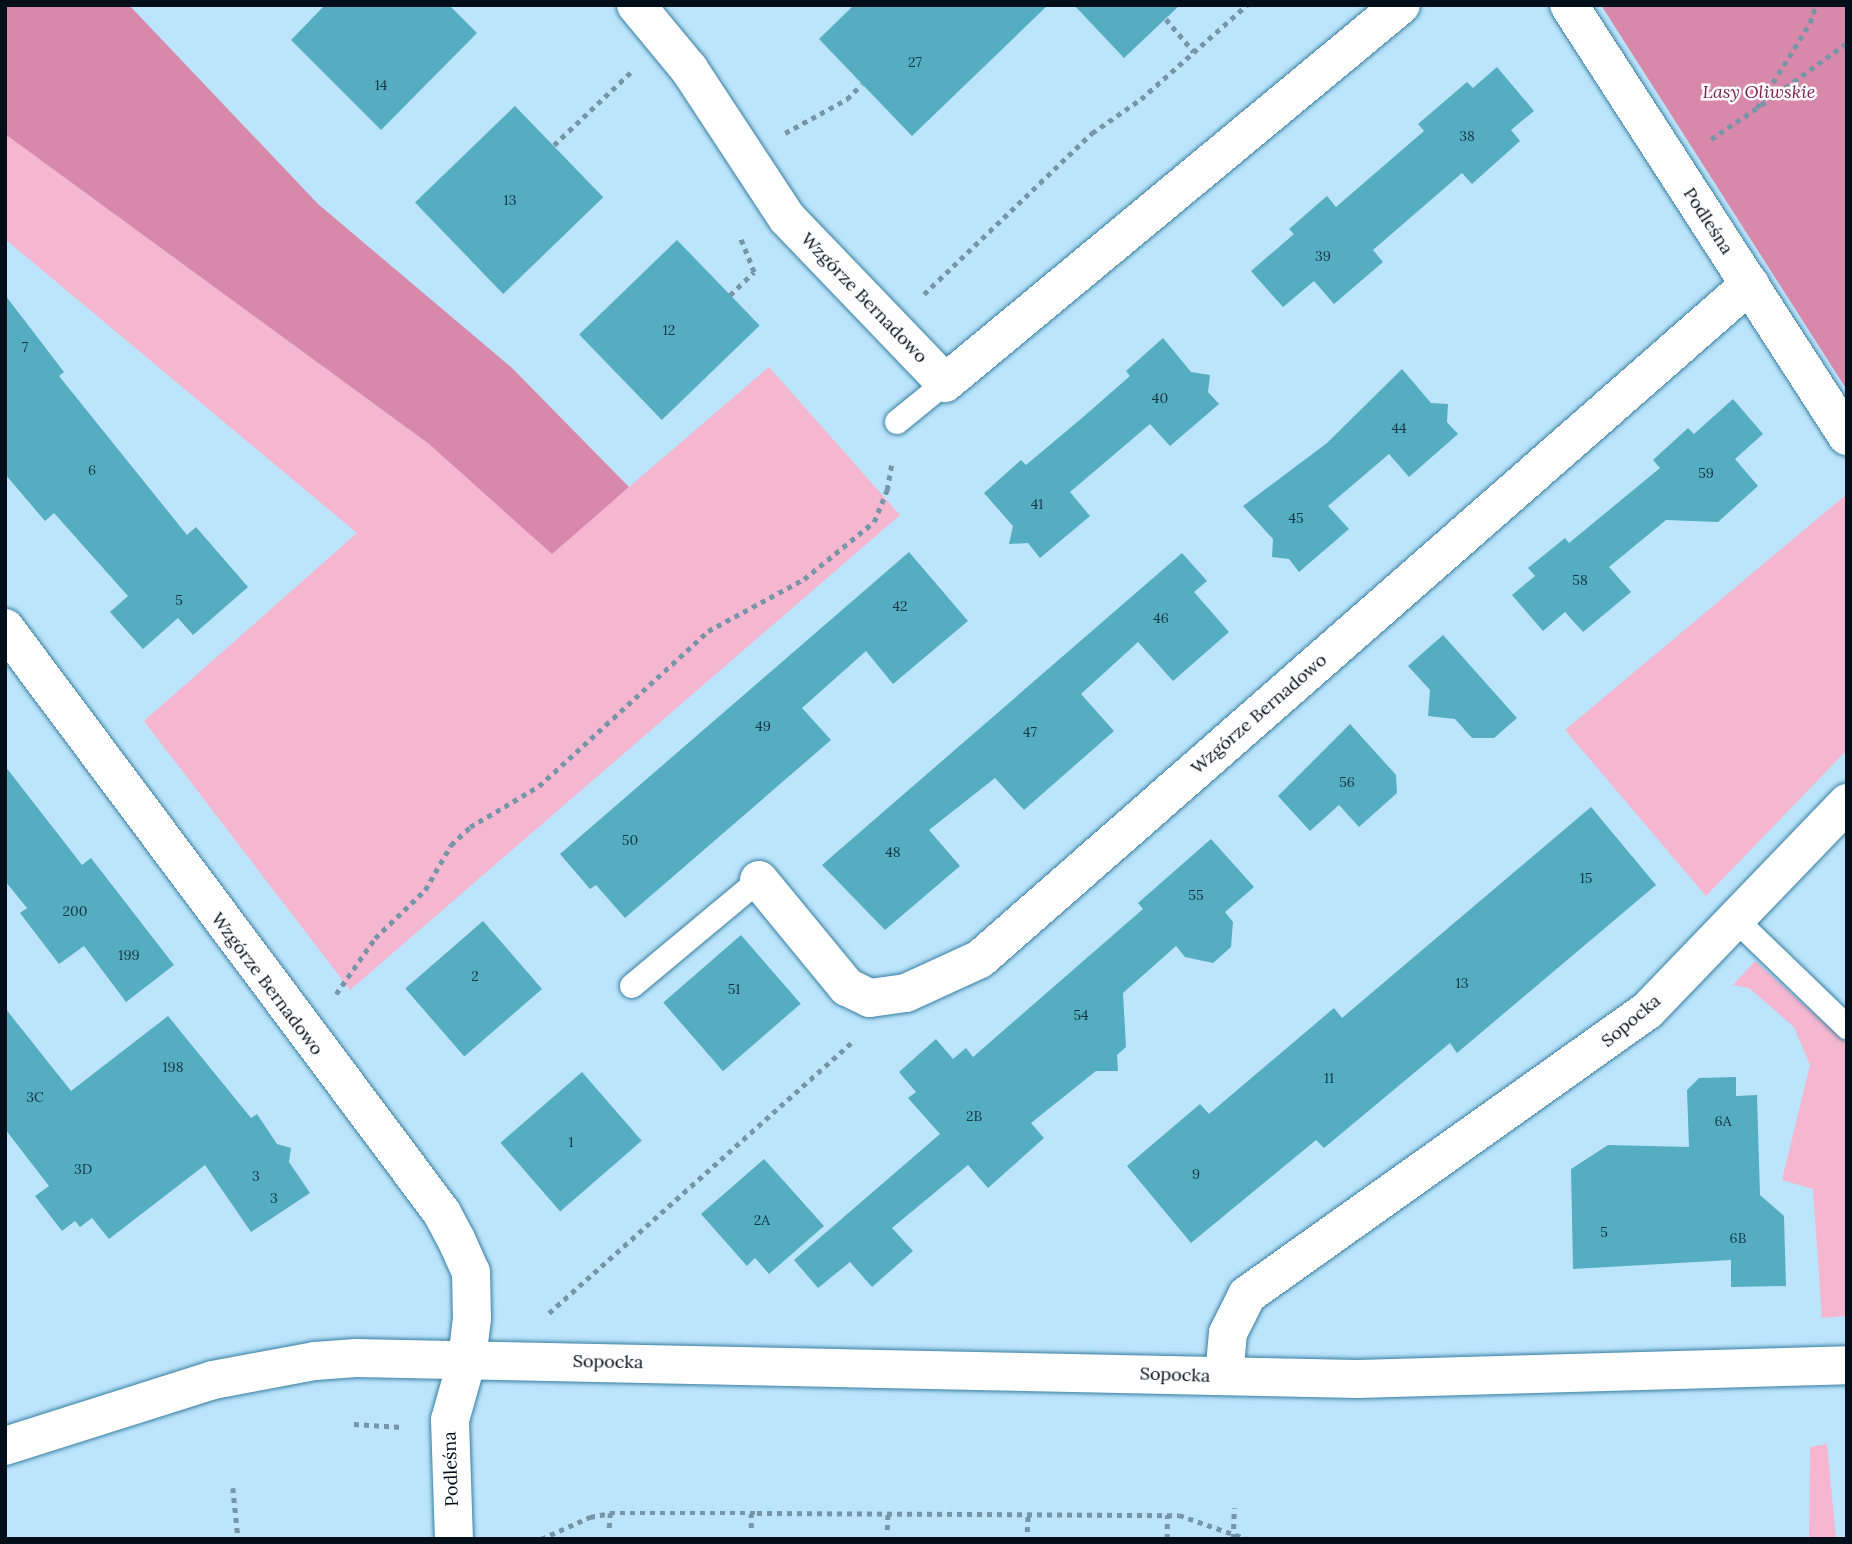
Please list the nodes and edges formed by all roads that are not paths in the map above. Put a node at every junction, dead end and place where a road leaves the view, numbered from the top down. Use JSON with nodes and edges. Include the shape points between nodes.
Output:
{"nodes":[{"id":1,"x":636,"y":5,"type":"edge"},
{"id":2,"x":1401,"y":5,"type":"edge"},
{"id":3,"x":1569,"y":5,"type":"edge"},
{"id":4,"x":1749,"y":284,"type":"junction"},
{"id":5,"x":945,"y":383,"type":"junction"},
{"id":6,"x":897,"y":422,"type":"road end"},
{"id":7,"x":1847,"y":436,"type":"edge"},
{"id":8,"x":5,"y":628,"type":"edge"},
{"id":9,"x":1847,"y":803,"type":"edge"},
{"id":10,"x":759,"y":880,"type":"joint"},
{"id":11,"x":1735,"y":919,"type":"junction"},
{"id":12,"x":632,"y":986,"type":"dead end"},
{"id":13,"x":1847,"y":1027,"type":"edge"},
{"id":14,"x":467,"y":1360,"type":"junction"},
{"id":15,"x":1847,"y":1365,"type":"edge"},
{"id":16,"x":1224,"y":1376,"type":"junction"},
{"id":17,"x":5,"y":1446,"type":"edge"},
{"id":18,"x":454,"y":1539,"type":"edge"}],
"edges":[{"from":1,"to":5,"type":"street","name":"Wzgórze Bernadowo","via":[[787,218]]},
{"from":2,"to":5,"type":"street"},
{"from":3,"to":4,"type":"street","name":"Podleśna"},
{"from":4,"to":7,"type":"street","name":"Podleśna"},
{"from":4,"to":10,"type":"street","name":"Wzgórze Bernadowo","via":[[980,959],[906,993],[870,998],[847,987]]},
{"from":5,"to":6,"type":"lane"},
{"from":8,"to":14,"type":"street","name":"Wzgórze Bernadowo","via":[[442,1213],[471,1272]]},
{"from":9,"to":11,"type":"street","name":"Sopocka"},
{"from":10,"to":12,"type":"lane"},
{"from":11,"to":13,"type":"lane"},
{"from":11,"to":16,"type":"street","name":"Sopocka","via":[[1647,1011],[1603,1046],[1247,1295],[1228,1332]]},
{"from":14,"to":16,"type":"street","name":"Sopocka"},
{"from":14,"to":17,"type":"street","name":"Sopocka","via":[[356,1358],[272,1367],[213,1380]]},
{"from":14,"to":18,"type":"street","name":"Podleśna","via":[[450,1420]]},
{"from":15,"to":16,"type":"street","name":"Sopocka","via":[[1534,1377]]}]}
